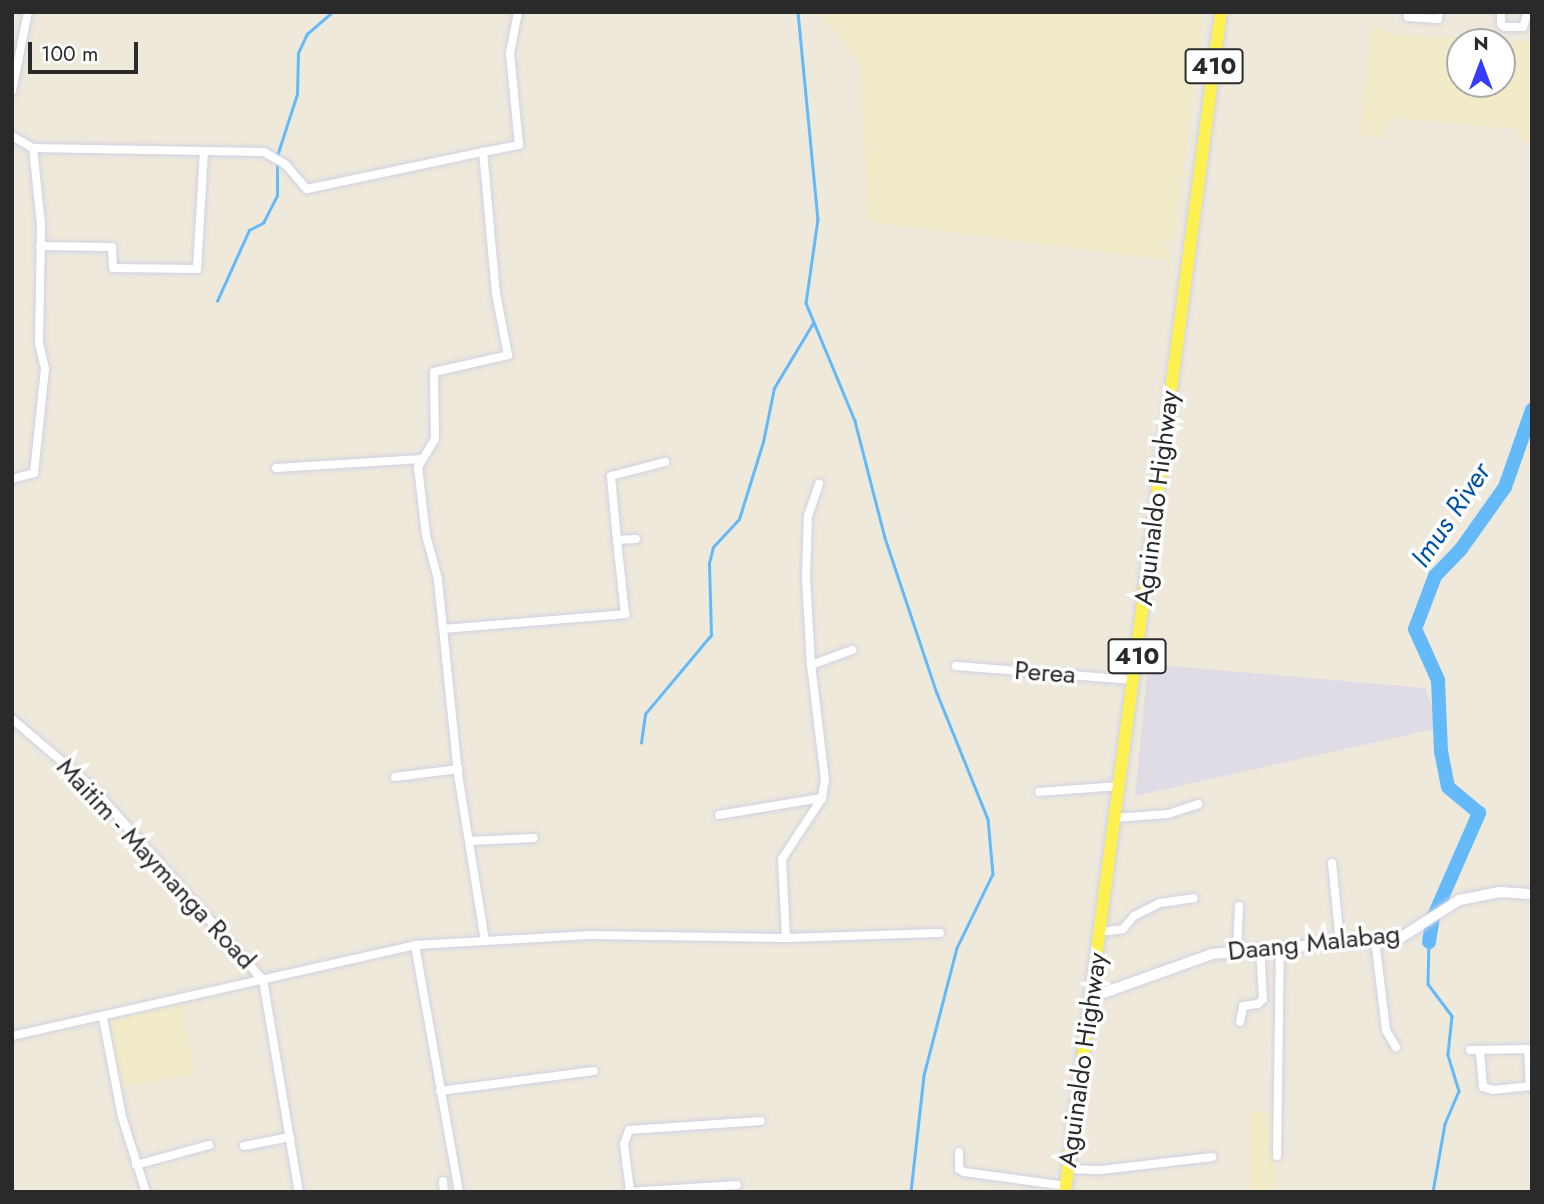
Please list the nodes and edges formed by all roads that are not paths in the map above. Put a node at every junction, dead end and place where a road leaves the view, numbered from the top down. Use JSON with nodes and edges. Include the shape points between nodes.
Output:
{"nodes":[{"id":1,"x":28,"y":12,"type":"edge"},
{"id":2,"x":519,"y":12,"type":"edge"},
{"id":3,"x":1222,"y":12,"type":"edge"},
{"id":4,"x":1408,"y":12,"type":"edge"},
{"id":5,"x":1439,"y":12,"type":"edge"},
{"id":6,"x":1501,"y":12,"type":"edge"},
{"id":7,"x":1528,"y":12,"type":"edge"},
{"id":8,"x":12,"y":91,"type":"edge"},
{"id":9,"x":12,"y":136,"type":"edge"},
{"id":10,"x":33,"y":148,"type":"junction"},
{"id":11,"x":204,"y":151,"type":"junction"},
{"id":12,"x":484,"y":152,"type":"junction"},
{"id":13,"x":40,"y":246,"type":"junction"},
{"id":14,"x":422,"y":459,"type":"junction"},
{"id":15,"x":665,"y":462,"type":"dead end"},
{"id":16,"x":276,"y":468,"type":"dead end"},
{"id":17,"x":12,"y":479,"type":"edge"},
{"id":18,"x":819,"y":484,"type":"dead end"},
{"id":19,"x":636,"y":539,"type":"dead end"},
{"id":20,"x":617,"y":540,"type":"junction"},
{"id":21,"x":444,"y":629,"type":"junction"},
{"id":22,"x":852,"y":650,"type":"dead end"},
{"id":23,"x":811,"y":665,"type":"junction"},
{"id":24,"x":956,"y":666,"type":"dead end"},
{"id":25,"x":1133,"y":680,"type":"junction"},
{"id":26,"x":12,"y":719,"type":"edge"},
{"id":27,"x":458,"y":769,"type":"junction"},
{"id":28,"x":395,"y":777,"type":"dead end"},
{"id":29,"x":1119,"y":786,"type":"junction"},
{"id":30,"x":1039,"y":792,"type":"dead end"},
{"id":31,"x":822,"y":798,"type":"junction"},
{"id":32,"x":1198,"y":804,"type":"dead end"},
{"id":33,"x":719,"y":815,"type":"dead end"},
{"id":34,"x":1115,"y":818,"type":"junction"},
{"id":35,"x":534,"y":838,"type":"dead end"},
{"id":36,"x":469,"y":841,"type":"junction"},
{"id":37,"x":1332,"y":863,"type":"dead end"},
{"id":38,"x":1532,"y":894,"type":"edge"},
{"id":39,"x":1194,"y":898,"type":"dead end"},
{"id":40,"x":1239,"y":906,"type":"dead end"},
{"id":41,"x":1100,"y":932,"type":"junction"},
{"id":42,"x":940,"y":933,"type":"dead end"},
{"id":43,"x":786,"y":938,"type":"junction"},
{"id":44,"x":1375,"y":940,"type":"junction"},
{"id":45,"x":485,"y":942,"type":"junction"},
{"id":46,"x":1340,"y":942,"type":"junction"},
{"id":47,"x":415,"y":944,"type":"junction"},
{"id":48,"x":1280,"y":947,"type":"junction"},
{"id":49,"x":1237,"y":949,"type":"junction"},
{"id":50,"x":1260,"y":949,"type":"junction"},
{"id":51,"x":263,"y":980,"type":"junction"},
{"id":52,"x":1092,"y":997,"type":"junction"},
{"id":53,"x":103,"y":1018,"type":"junction"},
{"id":54,"x":1240,"y":1022,"type":"dead end"},
{"id":55,"x":12,"y":1036,"type":"edge"},
{"id":56,"x":1396,"y":1047,"type":"dead end"},
{"id":57,"x":1530,"y":1049,"type":"edge"},
{"id":58,"x":1470,"y":1050,"type":"dead end"},
{"id":59,"x":1480,"y":1052,"type":"junction"},
{"id":60,"x":594,"y":1071,"type":"dead end"},
{"id":61,"x":440,"y":1091,"type":"junction"},
{"id":62,"x":761,"y":1121,"type":"dead end"},
{"id":63,"x":290,"y":1137,"type":"junction"},
{"id":64,"x":209,"y":1145,"type":"dead end"},
{"id":65,"x":244,"y":1146,"type":"dead end"},
{"id":66,"x":959,"y":1152,"type":"dead end"},
{"id":67,"x":1277,"y":1156,"type":"dead end"},
{"id":68,"x":1212,"y":1157,"type":"dead end"},
{"id":69,"x":136,"y":1165,"type":"junction"},
{"id":70,"x":1068,"y":1169,"type":"junction"},
{"id":71,"x":443,"y":1181,"type":"dead end"},
{"id":72,"x":737,"y":1185,"type":"dead end"},
{"id":73,"x":1066,"y":1189,"type":"edge"},
{"id":74,"x":146,"y":1192,"type":"edge"},
{"id":75,"x":299,"y":1192,"type":"edge"},
{"id":76,"x":444,"y":1192,"type":"edge"},
{"id":77,"x":459,"y":1192,"type":"edge"},
{"id":78,"x":629,"y":1192,"type":"edge"}],
"edges":[{"from":1,"to":8,"type":"street"},
{"from":2,"to":12,"type":"street","via":[[510,52],[519,145]]},
{"from":3,"to":25,"type":"main road","name":"Aguinaldo Highway","number":"410"},
{"from":4,"to":5,"type":"street","via":[[1408,17],[1438,19]]},
{"from":6,"to":7,"type":"street","via":[[1505,27],[1523,27]]},
{"from":9,"to":10,"type":"street"},
{"from":10,"to":11,"type":"street"},
{"from":10,"to":13,"type":"street","via":[[38,167]]},
{"from":11,"to":12,"type":"street","via":[[264,152],[285,164],[302,186],[314,188],[400,166]]},
{"from":11,"to":13,"type":"street","via":[[197,269],[113,268],[112,247]]},
{"from":12,"to":14,"type":"street","via":[[496,294],[508,355],[434,372],[435,439]]},
{"from":13,"to":17,"type":"street","via":[[39,344],[45,369],[35,469],[30,477]]},
{"from":14,"to":16,"type":"street"},
{"from":14,"to":21,"type":"street","via":[[419,490]]},
{"from":15,"to":20,"type":"street","via":[[611,476]]},
{"from":18,"to":23,"type":"street","via":[[813,493],[806,550]]},
{"from":19,"to":20,"type":"street"},
{"from":20,"to":21,"type":"street","via":[[625,614]]},
{"from":21,"to":27,"type":"street"},
{"from":22,"to":23,"type":"street"},
{"from":23,"to":31,"type":"street","via":[[826,763]]},
{"from":24,"to":25,"type":"street","name":"Perea"},
{"from":25,"to":29,"type":"main road","name":"Aguinaldo Highway","number":"410"},
{"from":26,"to":51,"type":"street","name":"Maitim - Maymanga Road","via":[[92,787]]},
{"from":27,"to":28,"type":"street"},
{"from":27,"to":36,"type":"street"},
{"from":29,"to":30,"type":"street"},
{"from":29,"to":34,"type":"main road","name":"Aguinaldo Highway","number":"410"},
{"from":31,"to":33,"type":"street"},
{"from":31,"to":43,"type":"street","via":[[782,859]]},
{"from":32,"to":34,"type":"street","via":[[1152,817]]},
{"from":34,"to":41,"type":"main road","name":"Aguinaldo Highway","number":"410"},
{"from":35,"to":36,"type":"street"},
{"from":36,"to":45,"type":"street"},
{"from":37,"to":46,"type":"street"},
{"from":38,"to":44,"type":"street","name":"Daang Malabag","via":[[1471,896],[1400,938]]},
{"from":39,"to":41,"type":"street","via":[[1160,903],[1133,916],[1123,929]]},
{"from":40,"to":49,"type":"street"},
{"from":41,"to":52,"type":"main road","name":"Aguinaldo Highway","number":"410"},
{"from":42,"to":43,"type":"street"},
{"from":43,"to":45,"type":"street","via":[[616,935]]},
{"from":44,"to":46,"type":"street","name":"Daang Malabag"},
{"from":44,"to":56,"type":"street","via":[[1386,1030]]},
{"from":45,"to":47,"type":"street"},
{"from":46,"to":48,"type":"street","name":"Daang Malabag"},
{"from":47,"to":51,"type":"street"},
{"from":47,"to":61,"type":"street"},
{"from":48,"to":50,"type":"street","name":"Daang Malabag"},
{"from":48,"to":67,"type":"street"},
{"from":49,"to":50,"type":"street","name":"Daang Malabag"},
{"from":49,"to":52,"type":"street","name":"Daang Malabag"},
{"from":50,"to":54,"type":"street","via":[[1263,999],[1243,1006]]},
{"from":51,"to":53,"type":"street"},
{"from":51,"to":63,"type":"street","name":"Maitim - Maymanga Road"},
{"from":52,"to":70,"type":"main road","name":"Aguinaldo Highway","number":"410"},
{"from":53,"to":55,"type":"street"},
{"from":53,"to":69,"type":"street"},
{"from":57,"to":59,"type":"street"},
{"from":57,"to":59,"type":"street","via":[[1530,1086],[1493,1090],[1482,1085]]},
{"from":58,"to":59,"type":"street"},
{"from":60,"to":61,"type":"street"},
{"from":61,"to":77,"type":"street"},
{"from":62,"to":78,"type":"street","via":[[629,1130],[624,1144]]},
{"from":63,"to":65,"type":"street"},
{"from":63,"to":75,"type":"street","name":"Maitim - Maymanga Road"},
{"from":64,"to":69,"type":"street"},
{"from":66,"to":73,"type":"street","via":[[959,1169],[964,1172]]},
{"from":68,"to":70,"type":"street","via":[[1101,1170]]},
{"from":69,"to":74,"type":"street"},
{"from":70,"to":73,"type":"main road","name":"Aguinaldo Highway","number":"410"},
{"from":71,"to":76,"type":"street"},
{"from":72,"to":78,"type":"street"}]}
